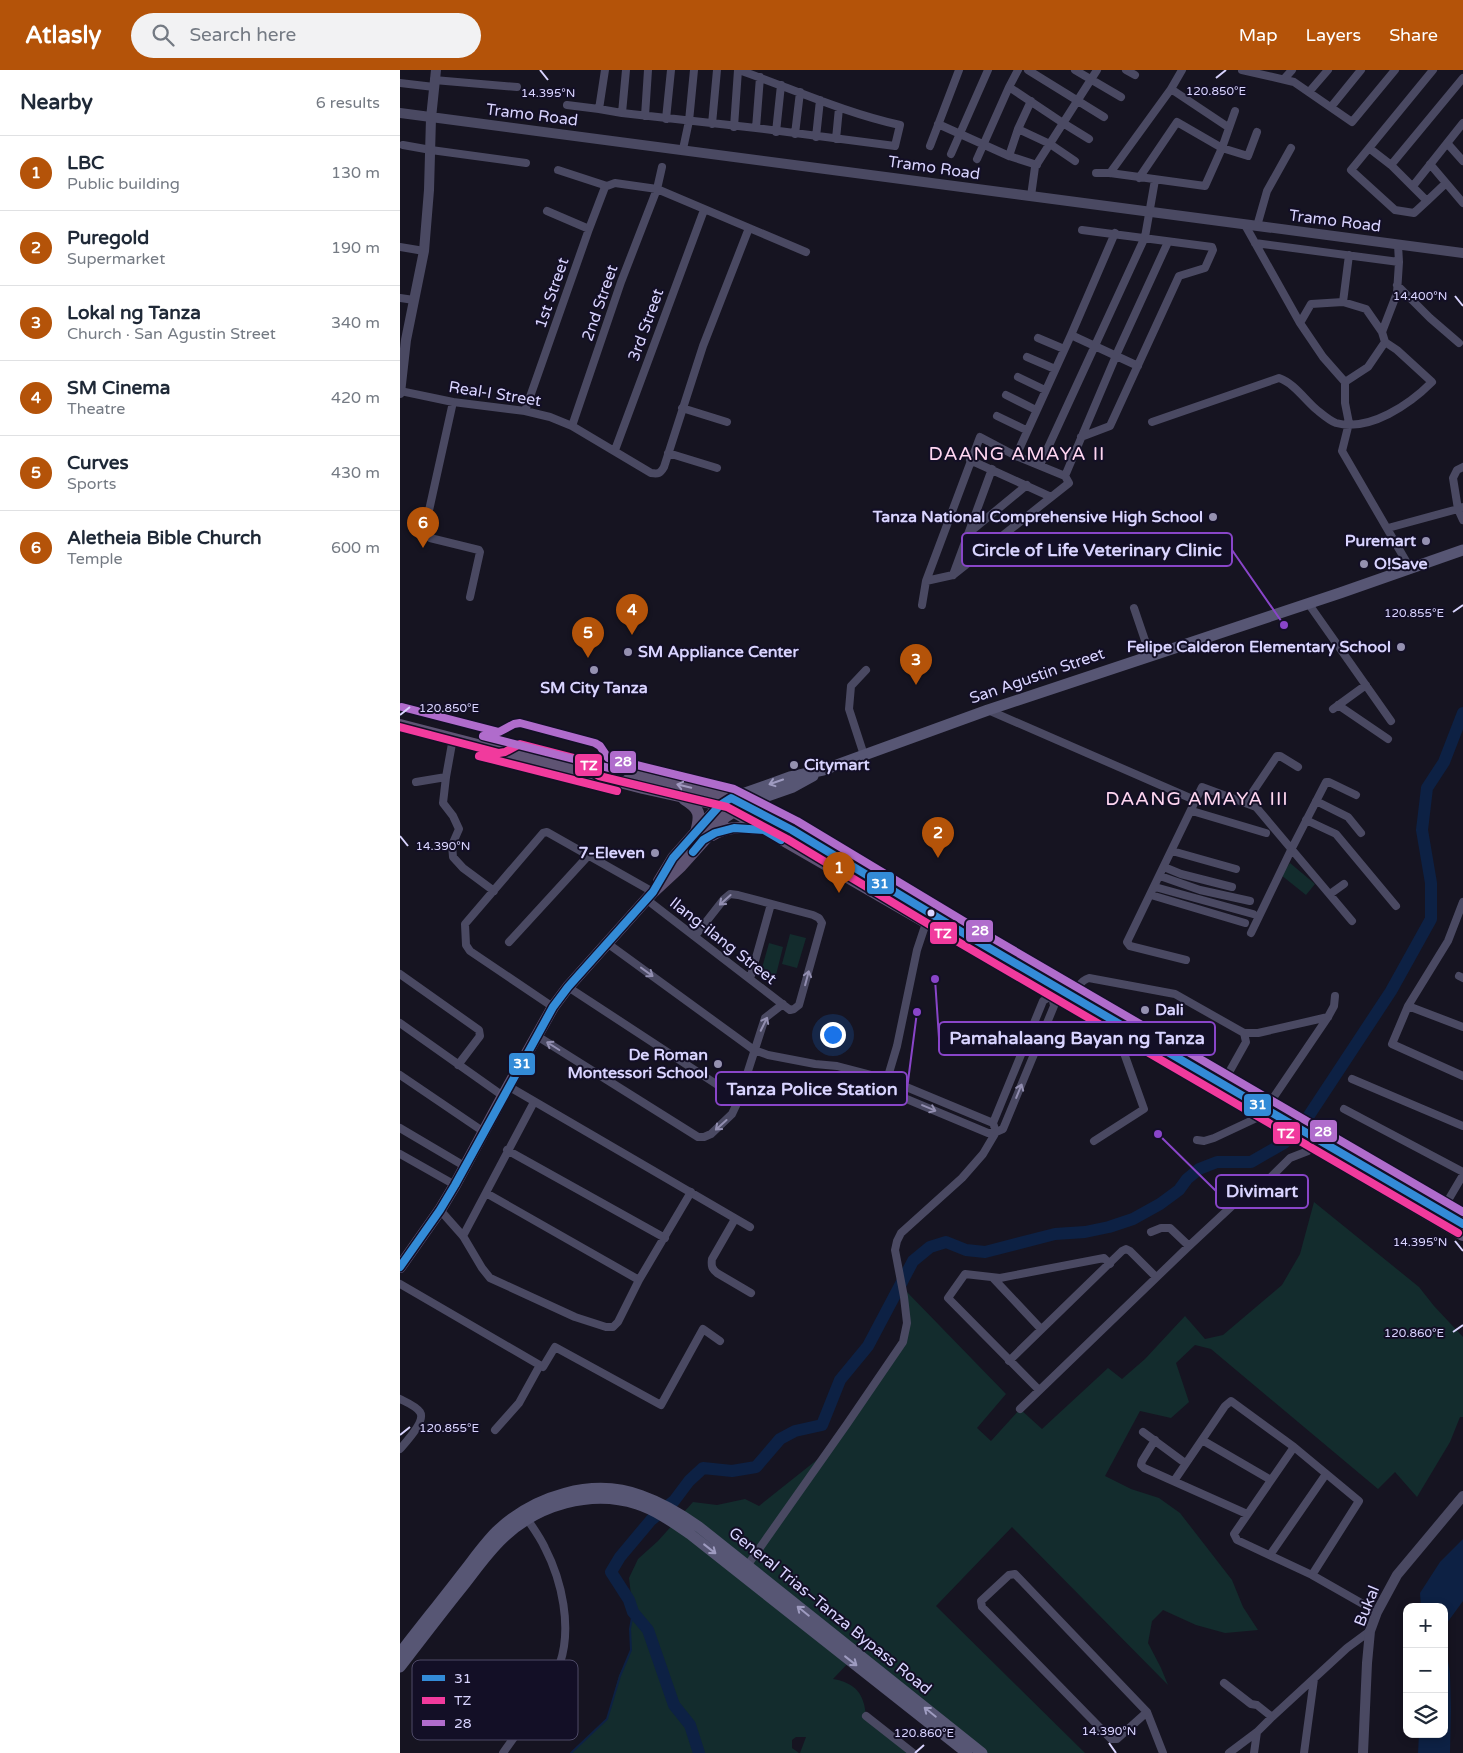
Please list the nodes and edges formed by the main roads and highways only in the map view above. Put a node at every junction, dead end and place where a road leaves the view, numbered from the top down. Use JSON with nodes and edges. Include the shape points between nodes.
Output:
{"nodes":[{"id":1,"x":1463,"y":550,"type":"edge"},
{"id":2,"x":400,"y":717,"type":"edge"},
{"id":3,"x":400,"y":725,"type":"edge"},
{"id":4,"x":823,"y":770,"type":"junction"},
{"id":5,"x":680,"y":796,"type":"junction"},
{"id":6,"x":726,"y":802,"type":"junction"},
{"id":7,"x":745,"y":804,"type":"junction"},
{"id":8,"x":733,"y":811,"type":"junction"},
{"id":9,"x":764,"y":830,"type":"junction"},
{"id":10,"x":699,"y":837,"type":"junction"},
{"id":11,"x":928,"y":918,"type":"junction"},
{"id":12,"x":1439,"y":1216,"type":"junction"},
{"id":13,"x":1463,"y":1224,"type":"edge"},
{"id":14,"x":1463,"y":1235,"type":"edge"},
{"id":15,"x":400,"y":1267,"type":"edge"},
{"id":16,"x":525,"y":1515,"type":"junction"},
{"id":17,"x":672,"y":1516,"type":"junction"},
{"id":18,"x":400,"y":1653,"type":"edge"},
{"id":19,"x":400,"y":1666,"type":"edge"},
{"id":20,"x":966,"y":1753,"type":"edge"},
{"id":21,"x":982,"y":1753,"type":"edge"}],
"edges":[{"from":1,"to":4,"type":"main road","name":"San Agustin Street","via":[[988,710]]},
{"from":6,"to":2,"type":"main road","one_way":true},
{"from":3,"to":5,"type":"main road"},
{"from":4,"to":6,"type":"main road","name":"San Agustin Street","one_way":true,"via":[[790,777]]},
{"from":4,"to":7,"type":"main road","name":"San Agustin Street","via":[[793,787]]},
{"from":5,"to":6,"type":"main road"},
{"from":5,"to":10,"type":"main road","via":[[698,812]]},
{"from":6,"to":7,"type":"main road"},
{"from":6,"to":8,"type":"main road"},
{"from":6,"to":10,"type":"main road"},
{"from":7,"to":8,"type":"main road"},
{"from":7,"to":11,"type":"main road","via":[[792,830]]},
{"from":8,"to":9,"type":"main road"},
{"from":8,"to":10,"type":"main road"},
{"from":9,"to":10,"type":"main road","via":[[734,828]]},
{"from":9,"to":11,"type":"main road"},
{"from":10,"to":15,"type":"main road","via":[[681,866],[650,896],[553,1007],[466,1167]]},
{"from":11,"to":12,"type":"main road"},
{"from":12,"to":13,"type":"main road"},
{"from":12,"to":14,"type":"main road"},
{"from":16,"to":17,"type":"main road","name":"General Trias–Tanza Bypass Road","via":[[580,1500],[612,1499],[652,1506]]},
{"from":16,"to":18,"type":"main road","via":[[511,1519],[488,1540]]},
{"from":16,"to":19,"type":"main road","via":[[494,1547]]},
{"from":17,"to":20,"type":"main road","name":"General Trias–Tanza Bypass Road","one_way":true},
{"from":21,"to":17,"type":"main road","name":"General Trias–Tanza Bypass Road","one_way":true,"via":[[699,1527]]}]}
